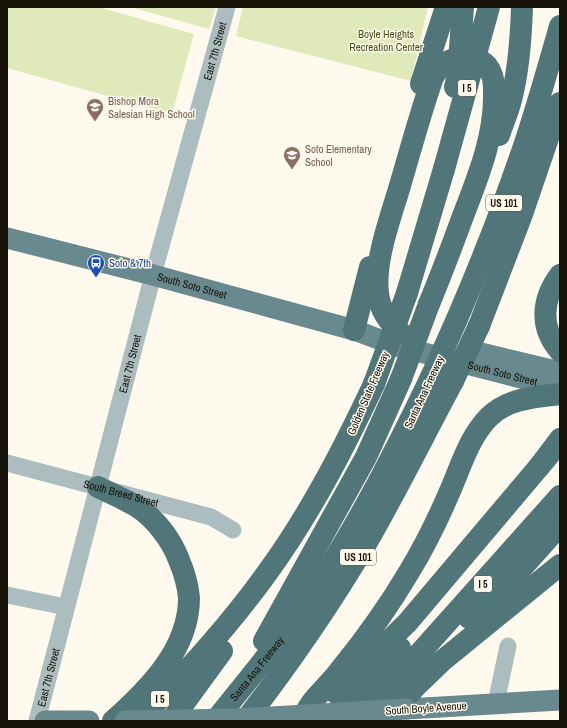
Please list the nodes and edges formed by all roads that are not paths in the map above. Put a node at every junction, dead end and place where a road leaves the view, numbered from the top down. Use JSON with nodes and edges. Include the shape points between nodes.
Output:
{"nodes":[{"id":1,"x":227,"y":7,"type":"edge"},
{"id":2,"x":431,"y":7,"type":"edge"},
{"id":3,"x":446,"y":7,"type":"edge"},
{"id":4,"x":463,"y":7,"type":"edge"},
{"id":5,"x":489,"y":7,"type":"edge"},
{"id":6,"x":522,"y":7,"type":"edge"},
{"id":7,"x":560,"y":26,"type":"edge"},
{"id":8,"x":559,"y":106,"type":"edge"},
{"id":9,"x":409,"y":115,"type":"junction"},
{"id":10,"x":444,"y":169,"type":"junction"},
{"id":11,"x":7,"y":238,"type":"edge"},
{"id":12,"x":560,"y":274,"type":"edge"},
{"id":13,"x":153,"y":275,"type":"junction"},
{"id":14,"x":429,"y":304,"type":"junction"},
{"id":15,"x":354,"y":330,"type":"junction"},
{"id":16,"x":402,"y":334,"type":"junction"},
{"id":17,"x":560,"y":351,"type":"edge"},
{"id":18,"x":560,"y":372,"type":"edge"},
{"id":19,"x":560,"y":388,"type":"edge"},
{"id":20,"x":560,"y":394,"type":"edge"},
{"id":21,"x":554,"y":447,"type":"edge"},
{"id":22,"x":7,"y":463,"type":"edge"},
{"id":23,"x":98,"y":486,"type":"junction"},
{"id":24,"x":560,"y":496,"type":"edge"},
{"id":25,"x":560,"y":525,"type":"edge"},
{"id":26,"x":233,"y":530,"type":"dead end"},
{"id":27,"x":278,"y":557,"type":"junction"},
{"id":28,"x":560,"y":565,"type":"edge"},
{"id":29,"x":7,"y":595,"type":"edge"},
{"id":30,"x":66,"y":607,"type":"junction"},
{"id":31,"x":508,"y":646,"type":"dead end"},
{"id":32,"x":404,"y":670,"type":"junction"},
{"id":33,"x":233,"y":698,"type":"junction"},
{"id":34,"x":560,"y":700,"type":"edge"},
{"id":35,"x":496,"y":703,"type":"junction"},
{"id":36,"x":37,"y":721,"type":"edge"},
{"id":37,"x":45,"y":721,"type":"edge"},
{"id":38,"x":89,"y":721,"type":"edge"},
{"id":39,"x":113,"y":721,"type":"edge"},
{"id":40,"x":125,"y":721,"type":"edge"},
{"id":41,"x":136,"y":721,"type":"edge"},
{"id":42,"x":171,"y":721,"type":"edge"},
{"id":43,"x":215,"y":721,"type":"edge"},
{"id":44,"x":245,"y":721,"type":"edge"},
{"id":45,"x":300,"y":721,"type":"edge"},
{"id":46,"x":307,"y":721,"type":"edge"},
{"id":47,"x":339,"y":721,"type":"edge"},
{"id":48,"x":359,"y":721,"type":"edge"},
{"id":49,"x":386,"y":721,"type":"edge"}],
"edges":[{"from":1,"to":13,"type":"street","name":"East 7th Street"},
{"from":2,"to":9,"type":"highway","via":[[413,84]]},
{"from":3,"to":9,"type":"highway"},
{"from":4,"to":10,"type":"highway","bridge":true,"via":[[458,75],[445,128]]},
{"from":5,"to":10,"type":"highway","name":"Golden State Freeway","number":"I 5","bridge":true},
{"from":6,"to":14,"type":"highway","via":[[517,71],[511,100],[487,171]]},
{"from":7,"to":33,"type":"highway","name":"Santa Ana Freeway","number":"US 101","bridge":true,"via":[[544,85],[508,192],[488,246],[432,375],[382,475],[339,551],[304,606]]},
{"from":8,"to":44,"type":"highway","name":"Santa Ana Freeway","number":"US 101","bridge":true,"via":[[521,217],[479,326],[452,381],[367,542],[325,609]]},
{"from":9,"to":15,"type":"highway"},
{"from":10,"to":27,"type":"highway","name":"Golden State Freeway","number":"I 5","bridge":true,"via":[[407,293],[374,384],[333,467]]},
{"from":11,"to":13,"type":"main road","name":"South Soto Street"},
{"from":12,"to":17,"type":"highway","via":[[553,283],[545,309],[548,331]]},
{"from":13,"to":15,"type":"main road","name":"South Soto Street"},
{"from":13,"to":23,"type":"street","name":"East 7th Street"},
{"from":14,"to":16,"type":"highway","via":[[481,169],[488,140],[494,87],[492,73],[486,64],[478,59],[466,57],[444,62],[433,77],[383,245],[378,293],[388,321]]},
{"from":14,"to":33,"type":"highway","bridge":true,"via":[[401,379],[366,457]]},
{"from":15,"to":16,"type":"main road","name":"South Soto Street"},
{"from":15,"to":19,"type":"main road","name":"South Soto Street","via":[[397,346]]},
{"from":16,"to":18,"type":"main road","name":"South Soto Street"},
{"from":20,"to":45,"type":"highway","via":[[529,397],[500,408],[481,426],[462,461],[432,531],[406,578],[383,615],[312,702]]},
{"from":21,"to":46,"type":"highway","via":[[408,622]]},
{"from":21,"to":47,"type":"highway","via":[[466,567]]},
{"from":22,"to":23,"type":"street","name":"South Breed Street"},
{"from":23,"to":26,"type":"street","name":"South Breed Street","via":[[211,517]]},
{"from":23,"to":30,"type":"street","name":"East 7th Street"},
{"from":23,"to":39,"type":"highway","via":[[136,506],[155,522],[175,550],[189,597],[184,630],[167,664],[133,704]]},
{"from":24,"to":32,"type":"highway","number":"I 5"},
{"from":25,"to":32,"type":"highway","via":[[520,570],[473,615],[423,661]]},
{"from":27,"to":41,"type":"highway","name":"Golden State Freeway","number":"I 5","via":[[203,653]]},
{"from":27,"to":42,"type":"highway","via":[[271,580]]},
{"from":28,"to":49,"type":"highway","via":[[442,661]]},
{"from":29,"to":30,"type":"street"},
{"from":30,"to":36,"type":"street","name":"East 7th Street"},
{"from":31,"to":35,"type":"street"},
{"from":32,"to":48,"type":"highway","number":"I 5"},
{"from":33,"to":43,"type":"highway","name":"Santa Ana Freeway","number":"US 101"},
{"from":34,"to":35,"type":"main road","name":"South Boyle Avenue"},
{"from":35,"to":40,"type":"main road","name":"South Boyle Avenue","bridge":true,"via":[[230,719]]},
{"from":37,"to":38,"type":"main road"}]}
